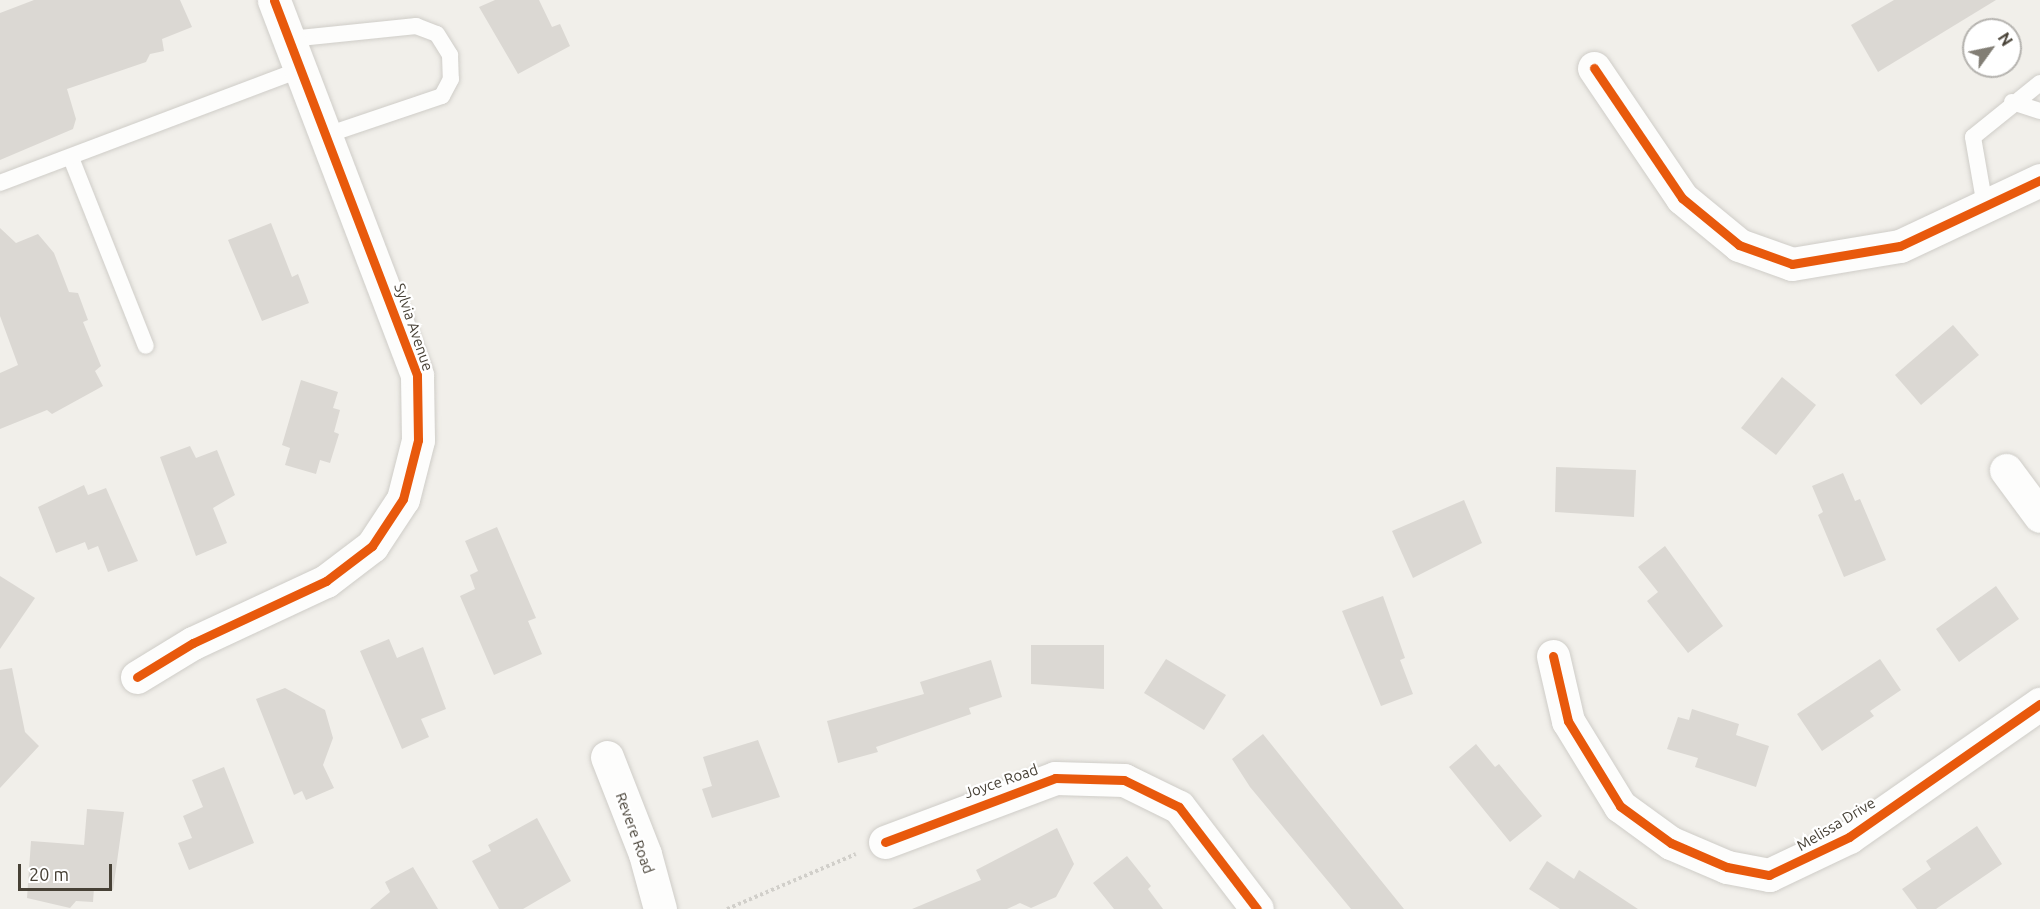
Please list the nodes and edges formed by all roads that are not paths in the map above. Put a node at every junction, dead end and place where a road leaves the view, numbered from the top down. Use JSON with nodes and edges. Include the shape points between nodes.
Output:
{"nodes":[{"id":1,"x":274,"y":0,"type":"edge"},
{"id":2,"x":290,"y":39,"type":"junction"},
{"id":3,"x":1594,"y":68,"type":"dead end"},
{"id":4,"x":302,"y":69,"type":"junction"},
{"id":5,"x":2040,"y":83,"type":"edge"},
{"id":6,"x":2012,"y":102,"type":"junction"},
{"id":7,"x":2040,"y":111,"type":"edge"},
{"id":8,"x":327,"y":135,"type":"junction"},
{"id":9,"x":71,"y":158,"type":"junction"},
{"id":10,"x":2040,"y":180,"type":"edge"},
{"id":11,"x":0,"y":183,"type":"edge"},
{"id":12,"x":1984,"y":206,"type":"junction"},
{"id":13,"x":146,"y":346,"type":"dead end"},
{"id":14,"x":2006,"y":470,"type":"dead end"},
{"id":15,"x":2040,"y":516,"type":"edge"},
{"id":16,"x":1553,"y":656,"type":"dead end"},
{"id":17,"x":137,"y":676,"type":"dead end"},
{"id":18,"x":2040,"y":704,"type":"edge"},
{"id":19,"x":607,"y":757,"type":"dead end"},
{"id":20,"x":885,"y":842,"type":"road end"},
{"id":21,"x":660,"y":909,"type":"edge"},
{"id":22,"x":1257,"y":909,"type":"edge"}],
"edges":[{"from":1,"to":2,"type":"street","name":"Sylvia Avenue"},
{"from":2,"to":4,"type":"street","name":"Sylvia Avenue"},
{"from":2,"to":8,"type":"lane","via":[[416,26],[437,34],[450,55],[451,79],[442,96]]},
{"from":3,"to":12,"type":"street","via":[[1682,198],[1739,245],[1792,264],[1900,246]]},
{"from":4,"to":8,"type":"street","name":"Sylvia Avenue"},
{"from":4,"to":9,"type":"lane"},
{"from":5,"to":6,"type":"lane"},
{"from":6,"to":7,"type":"lane"},
{"from":6,"to":12,"type":"lane","via":[[1973,137]]},
{"from":8,"to":17,"type":"street","name":"Sylvia Avenue","via":[[417,375],[418,440],[403,499],[372,546],[326,581],[193,643]]},
{"from":9,"to":11,"type":"lane"},
{"from":9,"to":13,"type":"lane"},
{"from":10,"to":12,"type":"street"},
{"from":14,"to":15,"type":"street"},
{"from":16,"to":18,"type":"street","name":"Melissa Drive","via":[[1568,721],[1620,806],[1671,843],[1727,867],[1769,875],[1849,837]]},
{"from":19,"to":21,"type":"street","name":"Revere Road","via":[[645,854]]},
{"from":20,"to":22,"type":"street","name":"Joyce Road","via":[[1055,778],[1124,780],[1179,807]]}]}
